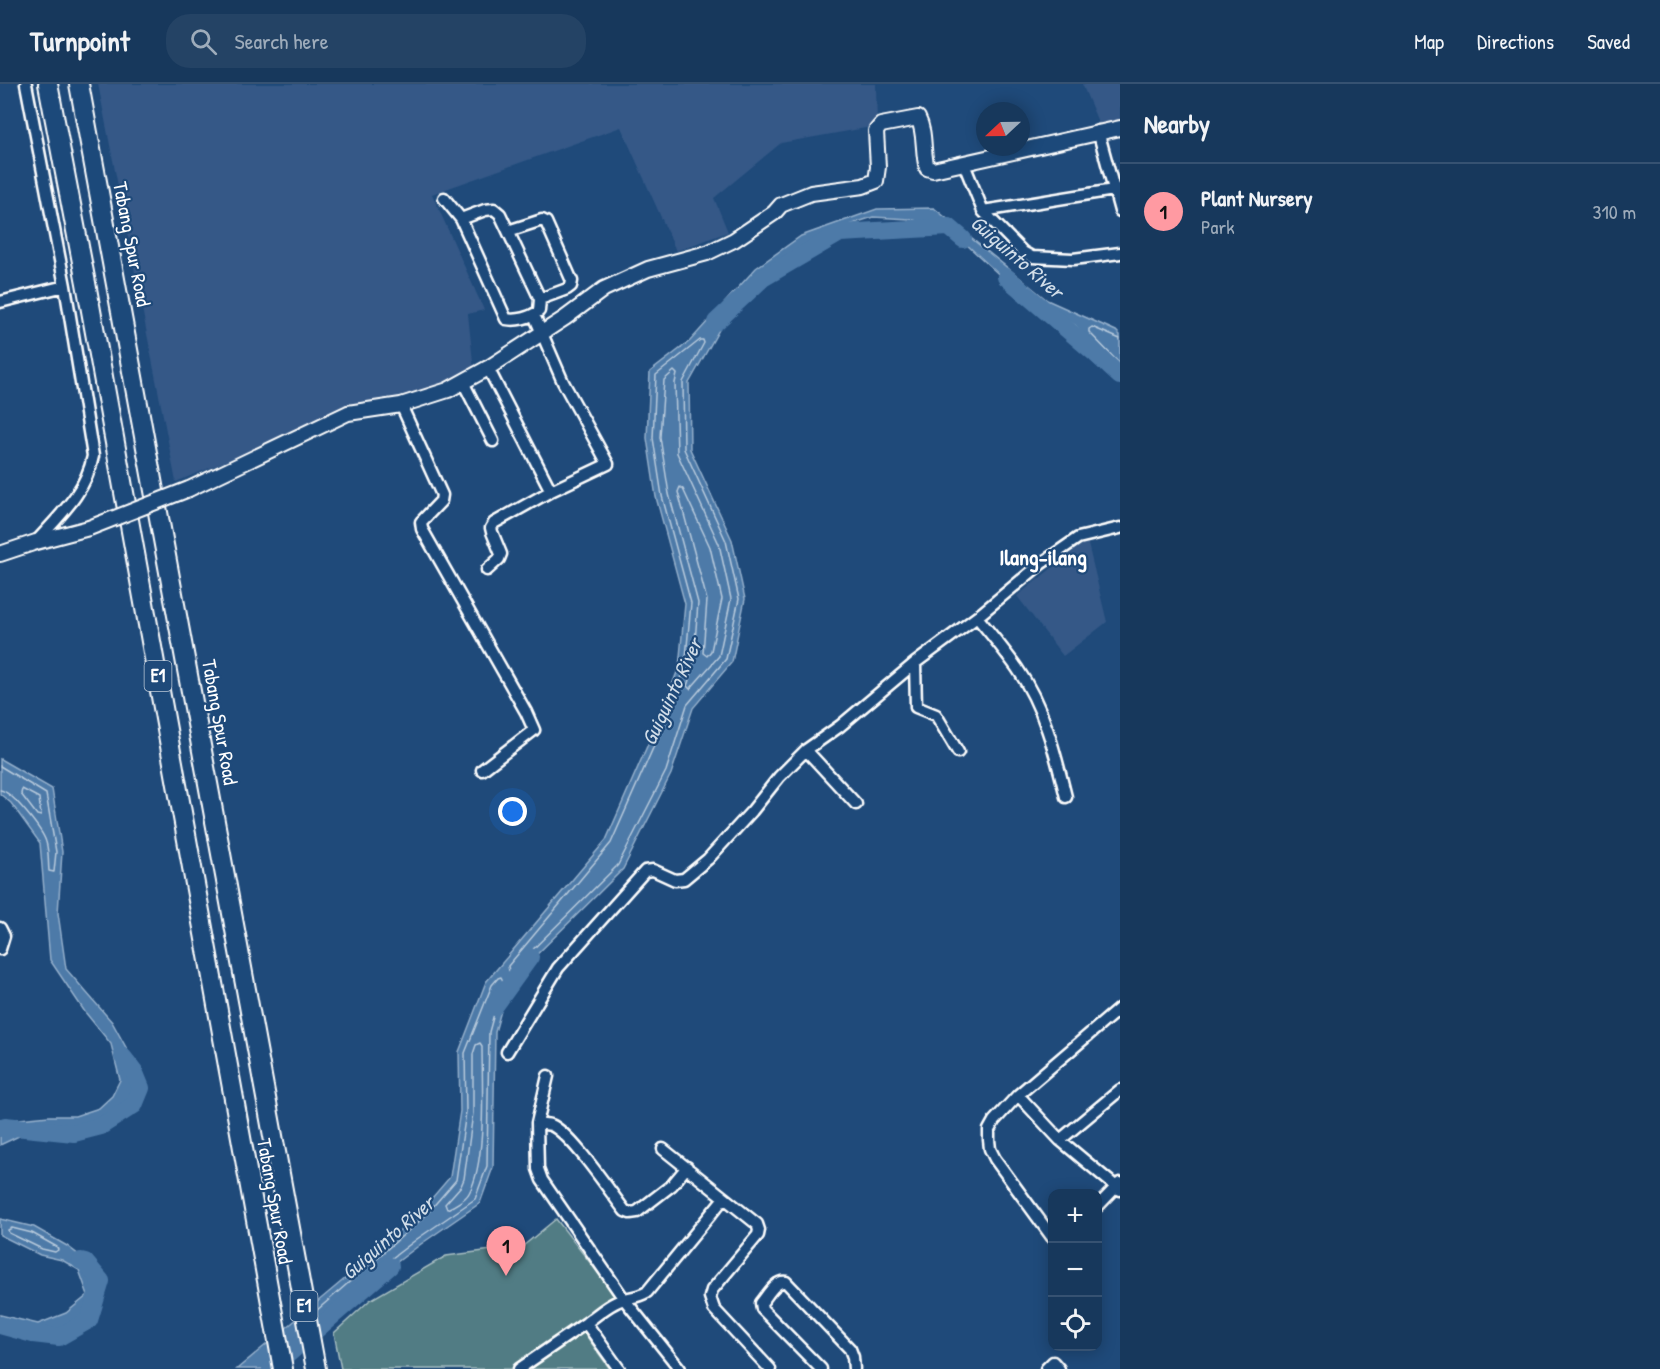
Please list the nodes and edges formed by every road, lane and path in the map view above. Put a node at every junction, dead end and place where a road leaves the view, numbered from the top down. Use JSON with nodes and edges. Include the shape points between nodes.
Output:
{"nodes":[{"id":1,"x":26,"y":84,"type":"edge"},
{"id":2,"x":48,"y":84,"type":"edge"},
{"id":3,"x":79,"y":84,"type":"edge"},
{"id":4,"x":1120,"y":128,"type":"edge"},
{"id":5,"x":1098,"y":131,"type":"junction"},
{"id":6,"x":964,"y":164,"type":"junction"},
{"id":7,"x":1117,"y":190,"type":"edge"},
{"id":8,"x":444,"y":198,"type":"dead end"},
{"id":9,"x":983,"y":211,"type":"junction"},
{"id":10,"x":1120,"y":211,"type":"edge"},
{"id":11,"x":460,"y":219,"type":"junction"},
{"id":12,"x":508,"y":231,"type":"junction"},
{"id":13,"x":1120,"y":253,"type":"edge"},
{"id":14,"x":65,"y":286,"type":"junction"},
{"id":15,"x":540,"y":299,"type":"junction"},
{"id":16,"x":0,"y":302,"type":"edge"},
{"id":17,"x":534,"y":315,"type":"junction"},
{"id":18,"x":541,"y":334,"type":"junction"},
{"id":19,"x":488,"y":368,"type":"junction"},
{"id":20,"x":464,"y":382,"type":"junction"},
{"id":21,"x":401,"y":405,"type":"junction"},
{"id":22,"x":493,"y":441,"type":"dead end"},
{"id":23,"x":551,"y":491,"type":"junction"},
{"id":24,"x":1120,"y":528,"type":"edge"},
{"id":25,"x":36,"y":542,"type":"junction"},
{"id":26,"x":0,"y":554,"type":"edge"},
{"id":27,"x":487,"y":570,"type":"dead end"},
{"id":28,"x":977,"y":617,"type":"junction"},
{"id":29,"x":915,"y":663,"type":"junction"},
{"id":30,"x":806,"y":750,"type":"junction"},
{"id":31,"x":958,"y":752,"type":"dead end"},
{"id":32,"x":482,"y":770,"type":"dead end"},
{"id":33,"x":1066,"y":797,"type":"dead end"},
{"id":34,"x":856,"y":804,"type":"dead end"},
{"id":35,"x":0,"y":928,"type":"edge"},
{"id":36,"x":0,"y":949,"type":"edge"},
{"id":37,"x":1120,"y":1008,"type":"edge"},
{"id":38,"x":507,"y":1052,"type":"dead end"},
{"id":39,"x":548,"y":1076,"type":"dead end"},
{"id":40,"x":1120,"y":1090,"type":"edge"},
{"id":41,"x":1018,"y":1095,"type":"junction"},
{"id":42,"x":537,"y":1123,"type":"junction"},
{"id":43,"x":1059,"y":1140,"type":"junction"},
{"id":44,"x":663,"y":1149,"type":"dead end"},
{"id":45,"x":687,"y":1167,"type":"junction"},
{"id":46,"x":1119,"y":1187,"type":"edge"},
{"id":47,"x":724,"y":1198,"type":"junction"},
{"id":48,"x":1102,"y":1202,"type":"edge"},
{"id":49,"x":1048,"y":1230,"type":"edge"},
{"id":50,"x":624,"y":1299,"type":"junction"},
{"id":51,"x":586,"y":1323,"type":"junction"},
{"id":52,"x":284,"y":1369,"type":"edge"},
{"id":53,"x":316,"y":1369,"type":"edge"},
{"id":54,"x":519,"y":1369,"type":"edge"},
{"id":55,"x":619,"y":1369,"type":"edge"},
{"id":56,"x":680,"y":1369,"type":"edge"},
{"id":57,"x":770,"y":1369,"type":"edge"},
{"id":58,"x":821,"y":1369,"type":"edge"},
{"id":59,"x":854,"y":1369,"type":"edge"},
{"id":60,"x":1046,"y":1369,"type":"edge"},
{"id":61,"x":1059,"y":1369,"type":"edge"}],
"edges":[{"from":1,"to":14,"type":"street"},
{"from":2,"to":52,"type":"highway","name":"Tabang Spur Road","number":"E1"},
{"from":3,"to":53,"type":"highway","name":"Tabang Spur Road","number":"E1"},
{"from":4,"to":5,"type":"street"},
{"from":5,"to":6,"type":"street"},
{"from":5,"to":7,"type":"street"},
{"from":6,"to":9,"type":"street"},
{"from":6,"to":18,"type":"street","via":[[927,168],[918,118],[881,125],[876,131],[876,181],[811,193],[781,205],[734,240],[707,253],[648,269],[604,289]]},
{"from":7,"to":9,"type":"street"},
{"from":7,"to":10,"type":"street"},
{"from":8,"to":11,"type":"street"},
{"from":9,"to":13,"type":"street","via":[[1032,257],[1073,259]]},
{"from":11,"to":12,"type":"street","via":[[494,209]]},
{"from":11,"to":17,"type":"street","via":[[506,319]]},
{"from":12,"to":15,"type":"street"},
{"from":12,"to":15,"type":"street","via":[[546,222],[572,281],[567,289]]},
{"from":14,"to":16,"type":"street"},
{"from":14,"to":25,"type":"street","via":[[93,456],[88,477],[74,499]]},
{"from":15,"to":17,"type":"street","via":[[539,311]]},
{"from":17,"to":18,"type":"street"},
{"from":18,"to":19,"type":"street"},
{"from":18,"to":23,"type":"street","via":[[608,464]]},
{"from":19,"to":20,"type":"street"},
{"from":19,"to":23,"type":"street"},
{"from":20,"to":21,"type":"street"},
{"from":20,"to":22,"type":"street"},
{"from":21,"to":25,"type":"street","bridge":true,"via":[[348,413],[189,489],[89,528]]},
{"from":21,"to":32,"type":"street","via":[[442,495],[421,522],[422,529],[534,730]]},
{"from":23,"to":27,"type":"street","via":[[494,523],[492,532],[501,554]]},
{"from":24,"to":28,"type":"street","via":[[1086,535],[1066,545]]},
{"from":25,"to":26,"type":"street"},
{"from":28,"to":29,"type":"street"},
{"from":28,"to":33,"type":"street","via":[[1018,670],[1039,707]]},
{"from":29,"to":30,"type":"street"},
{"from":29,"to":31,"type":"street","via":[[916,707],[936,715]]},
{"from":30,"to":34,"type":"street"},
{"from":30,"to":38,"type":"street","via":[[708,859],[684,879],[645,871],[558,968]]},
{"from":35,"to":36,"type":"street","via":[[4,936]]},
{"from":37,"to":41,"type":"street"},
{"from":39,"to":42,"type":"street"},
{"from":40,"to":43,"type":"street"},
{"from":41,"to":43,"type":"street"},
{"from":41,"to":49,"type":"street","via":[[989,1130],[990,1149]]},
{"from":42,"to":45,"type":"street","via":[[558,1129],[630,1213],[638,1212],[672,1185]]},
{"from":42,"to":50,"type":"street","via":[[538,1169],[542,1180]]},
{"from":43,"to":46,"type":"street"},
{"from":44,"to":45,"type":"street"},
{"from":45,"to":47,"type":"street"},
{"from":46,"to":48,"type":"street"},
{"from":47,"to":50,"type":"street","via":[[647,1292]]},
{"from":47,"to":57,"type":"street","via":[[757,1224],[759,1230],[712,1290],[711,1303]]},
{"from":50,"to":51,"type":"street"},
{"from":50,"to":56,"type":"street"},
{"from":51,"to":54,"type":"street"},
{"from":51,"to":55,"type":"street"},
{"from":58,"to":59,"type":"street","via":[[762,1309],[761,1303],[777,1283],[786,1282],[850,1349]]},
{"from":60,"to":61,"type":"street","via":[[1053,1362]]}]}
